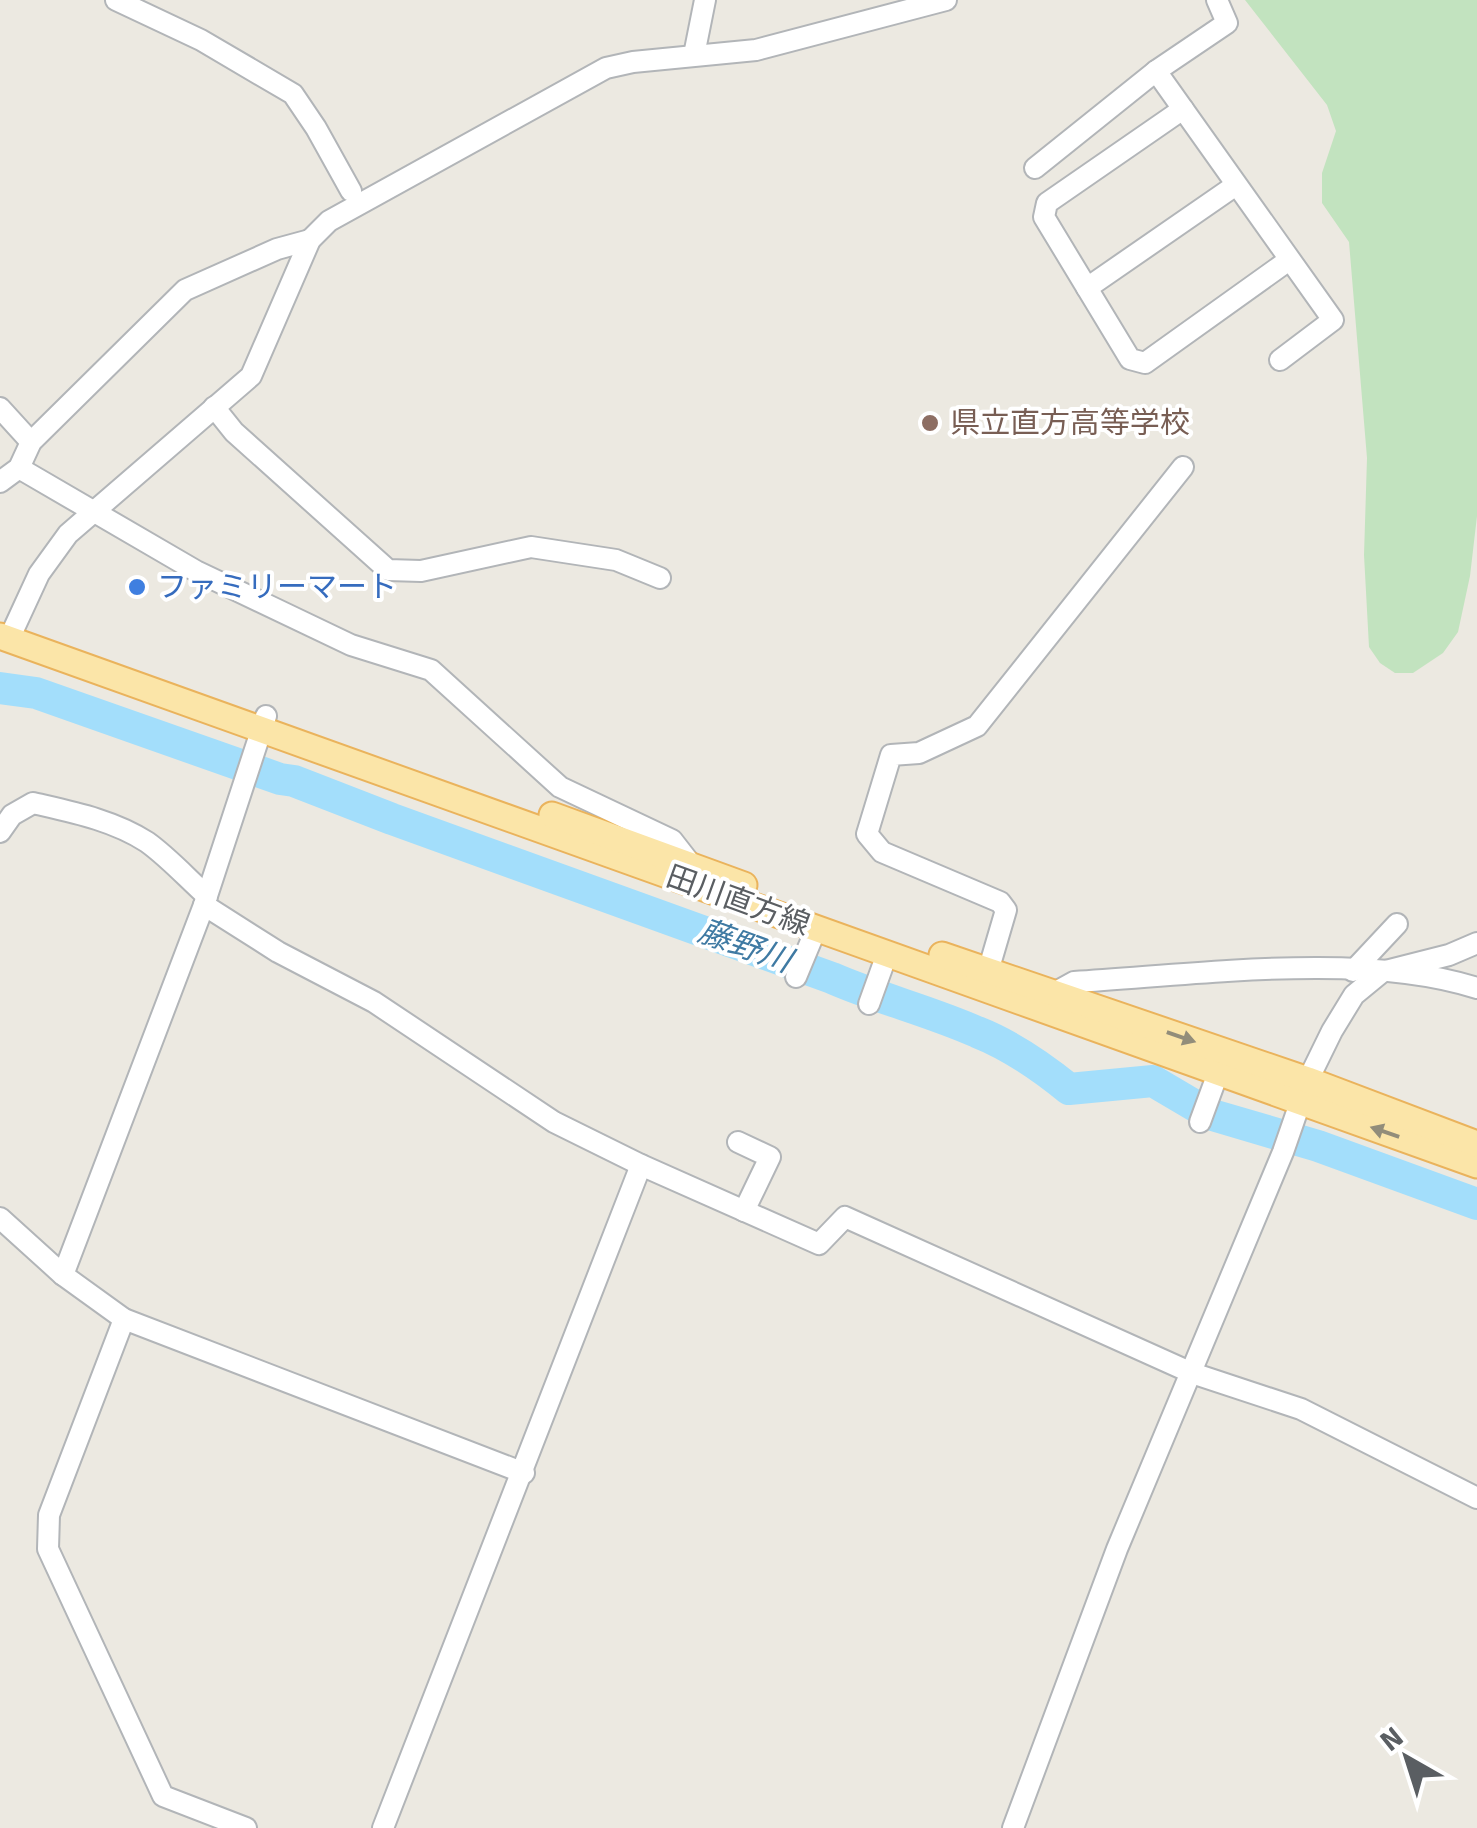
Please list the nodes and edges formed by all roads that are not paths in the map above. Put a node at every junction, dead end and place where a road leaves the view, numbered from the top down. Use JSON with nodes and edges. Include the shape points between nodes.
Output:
{"nodes":[{"id":1,"x":116,"y":0,"type":"edge"},
{"id":2,"x":705,"y":0,"type":"edge"},
{"id":3,"x":946,"y":0,"type":"edge"},
{"id":4,"x":1217,"y":0,"type":"edge"},
{"id":5,"x":694,"y":55,"type":"junction"},
{"id":6,"x":1156,"y":71,"type":"junction"},
{"id":7,"x":1183,"y":109,"type":"junction"},
{"id":8,"x":1034,"y":168,"type":"dead end"},
{"id":9,"x":1236,"y":185,"type":"junction"},
{"id":10,"x":350,"y":192,"type":"dead end"},
{"id":11,"x":310,"y":240,"type":"junction"},
{"id":12,"x":1290,"y":260,"type":"junction"},
{"id":13,"x":1087,"y":288,"type":"junction"},
{"id":14,"x":1280,"y":360,"type":"dead end"},
{"id":15,"x":0,"y":408,"type":"edge"},
{"id":16,"x":214,"y":408,"type":"junction"},
{"id":17,"x":31,"y":442,"type":"junction"},
{"id":18,"x":1183,"y":467,"type":"dead end"},
{"id":19,"x":20,"y":468,"type":"junction"},
{"id":20,"x":0,"y":482,"type":"edge"},
{"id":21,"x":91,"y":512,"type":"junction"},
{"id":22,"x":660,"y":578,"type":"dead end"},
{"id":23,"x":6,"y":630,"type":"edge"},
{"id":24,"x":263,"y":725,"type":"junction"},
{"id":25,"x":0,"y":832,"type":"edge"},
{"id":26,"x":690,"y":875,"type":"junction"},
{"id":27,"x":205,"y":900,"type":"junction"},
{"id":28,"x":1397,"y":924,"type":"dead end"},
{"id":29,"x":816,"y":929,"type":"junction"},
{"id":30,"x":1477,"y":943,"type":"edge"},
{"id":31,"x":887,"y":955,"type":"junction"},
{"id":32,"x":1353,"y":970,"type":"junction"},
{"id":33,"x":1382,"y":972,"type":"junction"},
{"id":34,"x":796,"y":978,"type":"dead end"},
{"id":35,"x":985,"y":978,"type":"junction"},
{"id":36,"x":1477,"y":988,"type":"edge"},
{"id":37,"x":1054,"y":992,"type":"junction"},
{"id":38,"x":869,"y":1004,"type":"dead end"},
{"id":39,"x":1218,"y":1074,"type":"junction"},
{"id":40,"x":1302,"y":1098,"type":"junction"},
{"id":41,"x":1200,"y":1122,"type":"dead end"},
{"id":42,"x":738,"y":1142,"type":"dead end"},
{"id":43,"x":1477,"y":1144,"type":"edge"},
{"id":44,"x":1477,"y":1165,"type":"edge"},
{"id":45,"x":641,"y":1166,"type":"junction"},
{"id":46,"x":744,"y":1211,"type":"junction"},
{"id":47,"x":0,"y":1218,"type":"edge"},
{"id":48,"x":63,"y":1275,"type":"junction"},
{"id":49,"x":124,"y":1318,"type":"junction"},
{"id":50,"x":1192,"y":1373,"type":"junction"},
{"id":51,"x":524,"y":1473,"type":"junction"},
{"id":52,"x":1477,"y":1498,"type":"edge"},
{"id":53,"x":246,"y":1828,"type":"edge"},
{"id":54,"x":383,"y":1828,"type":"edge"},
{"id":55,"x":1013,"y":1828,"type":"edge"}],
"edges":[{"from":1,"to":10,"type":"street","via":[[293,94]]},
{"from":2,"to":5,"type":"street"},
{"from":3,"to":5,"type":"street","via":[[756,50]]},
{"from":4,"to":6,"type":"street","via":[[1227,23]]},
{"from":5,"to":11,"type":"street","via":[[606,68],[360,202]]},
{"from":6,"to":7,"type":"street"},
{"from":6,"to":8,"type":"street"},
{"from":7,"to":9,"type":"street"},
{"from":7,"to":13,"type":"street","via":[[1047,204],[1044,217]]},
{"from":9,"to":12,"type":"street"},
{"from":9,"to":13,"type":"street"},
{"from":11,"to":16,"type":"street","via":[[251,376]]},
{"from":11,"to":17,"type":"street","via":[[185,290]]},
{"from":12,"to":13,"type":"street","via":[[1145,363],[1130,359]]},
{"from":12,"to":14,"type":"street","via":[[1333,320]]},
{"from":15,"to":17,"type":"street"},
{"from":16,"to":21,"type":"street"},
{"from":16,"to":22,"type":"street","via":[[388,570],[421,571],[530,547],[616,560]]},
{"from":17,"to":19,"type":"street"},
{"from":18,"to":35,"type":"street","via":[[977,726],[918,753],[891,754],[868,834],[882,852],[1000,902],[1006,910]]},
{"from":19,"to":20,"type":"street"},
{"from":19,"to":21,"type":"street"},
{"from":21,"to":23,"type":"street","via":[[39,574]]},
{"from":21,"to":26,"type":"street","via":[[350,646],[431,670],[560,786],[672,840]]},
{"from":23,"to":24,"type":"main road","name":"田川直方線"},
{"from":24,"to":26,"type":"main road","name":"田川直方線"},
{"from":24,"to":27,"type":"street"},
{"from":25,"to":27,"type":"street","via":[[12,814],[33,803],[80,814],[148,844]]},
{"from":26,"to":29,"type":"main road","name":"田川直方線"},
{"from":26,"to":35,"type":"main road","name":"田川直方線"},
{"from":27,"to":45,"type":"street","via":[[554,1122]]},
{"from":27,"to":48,"type":"street"},
{"from":28,"to":32,"type":"street"},
{"from":29,"to":31,"type":"main road","name":"田川直方線"},
{"from":29,"to":34,"type":"street"},
{"from":30,"to":33,"type":"street"},
{"from":31,"to":35,"type":"main road","name":"田川直方線"},
{"from":31,"to":38,"type":"street"},
{"from":32,"to":33,"type":"street"},
{"from":32,"to":37,"type":"street","via":[[1074,982]]},
{"from":33,"to":36,"type":"street"},
{"from":33,"to":40,"type":"street","via":[[1354,995]]},
{"from":35,"to":37,"type":"main road","name":"田川直方線"},
{"from":35,"to":39,"type":"main road","name":"田川直方線"},
{"from":37,"to":40,"type":"main road","name":"田川直方線","one_way":true},
{"from":39,"to":40,"type":"main road","name":"田川直方線"},
{"from":39,"to":41,"type":"street"},
{"from":40,"to":43,"type":"main road","name":"田川直方線"},
{"from":44,"to":40,"type":"main road","name":"田川直方線","one_way":true},
{"from":40,"to":50,"type":"street"},
{"from":42,"to":46,"type":"street","via":[[770,1157]]},
{"from":45,"to":46,"type":"street"},
{"from":45,"to":51,"type":"street"},
{"from":46,"to":50,"type":"street","via":[[819,1244],[845,1218]]},
{"from":47,"to":48,"type":"street"},
{"from":48,"to":49,"type":"street"},
{"from":49,"to":51,"type":"street"},
{"from":49,"to":53,"type":"street","via":[[49,1515],[48,1549],[162,1796]]},
{"from":50,"to":52,"type":"street","via":[[1301,1409]]},
{"from":50,"to":55,"type":"street","via":[[1117,1549]]},
{"from":51,"to":54,"type":"street"}]}
